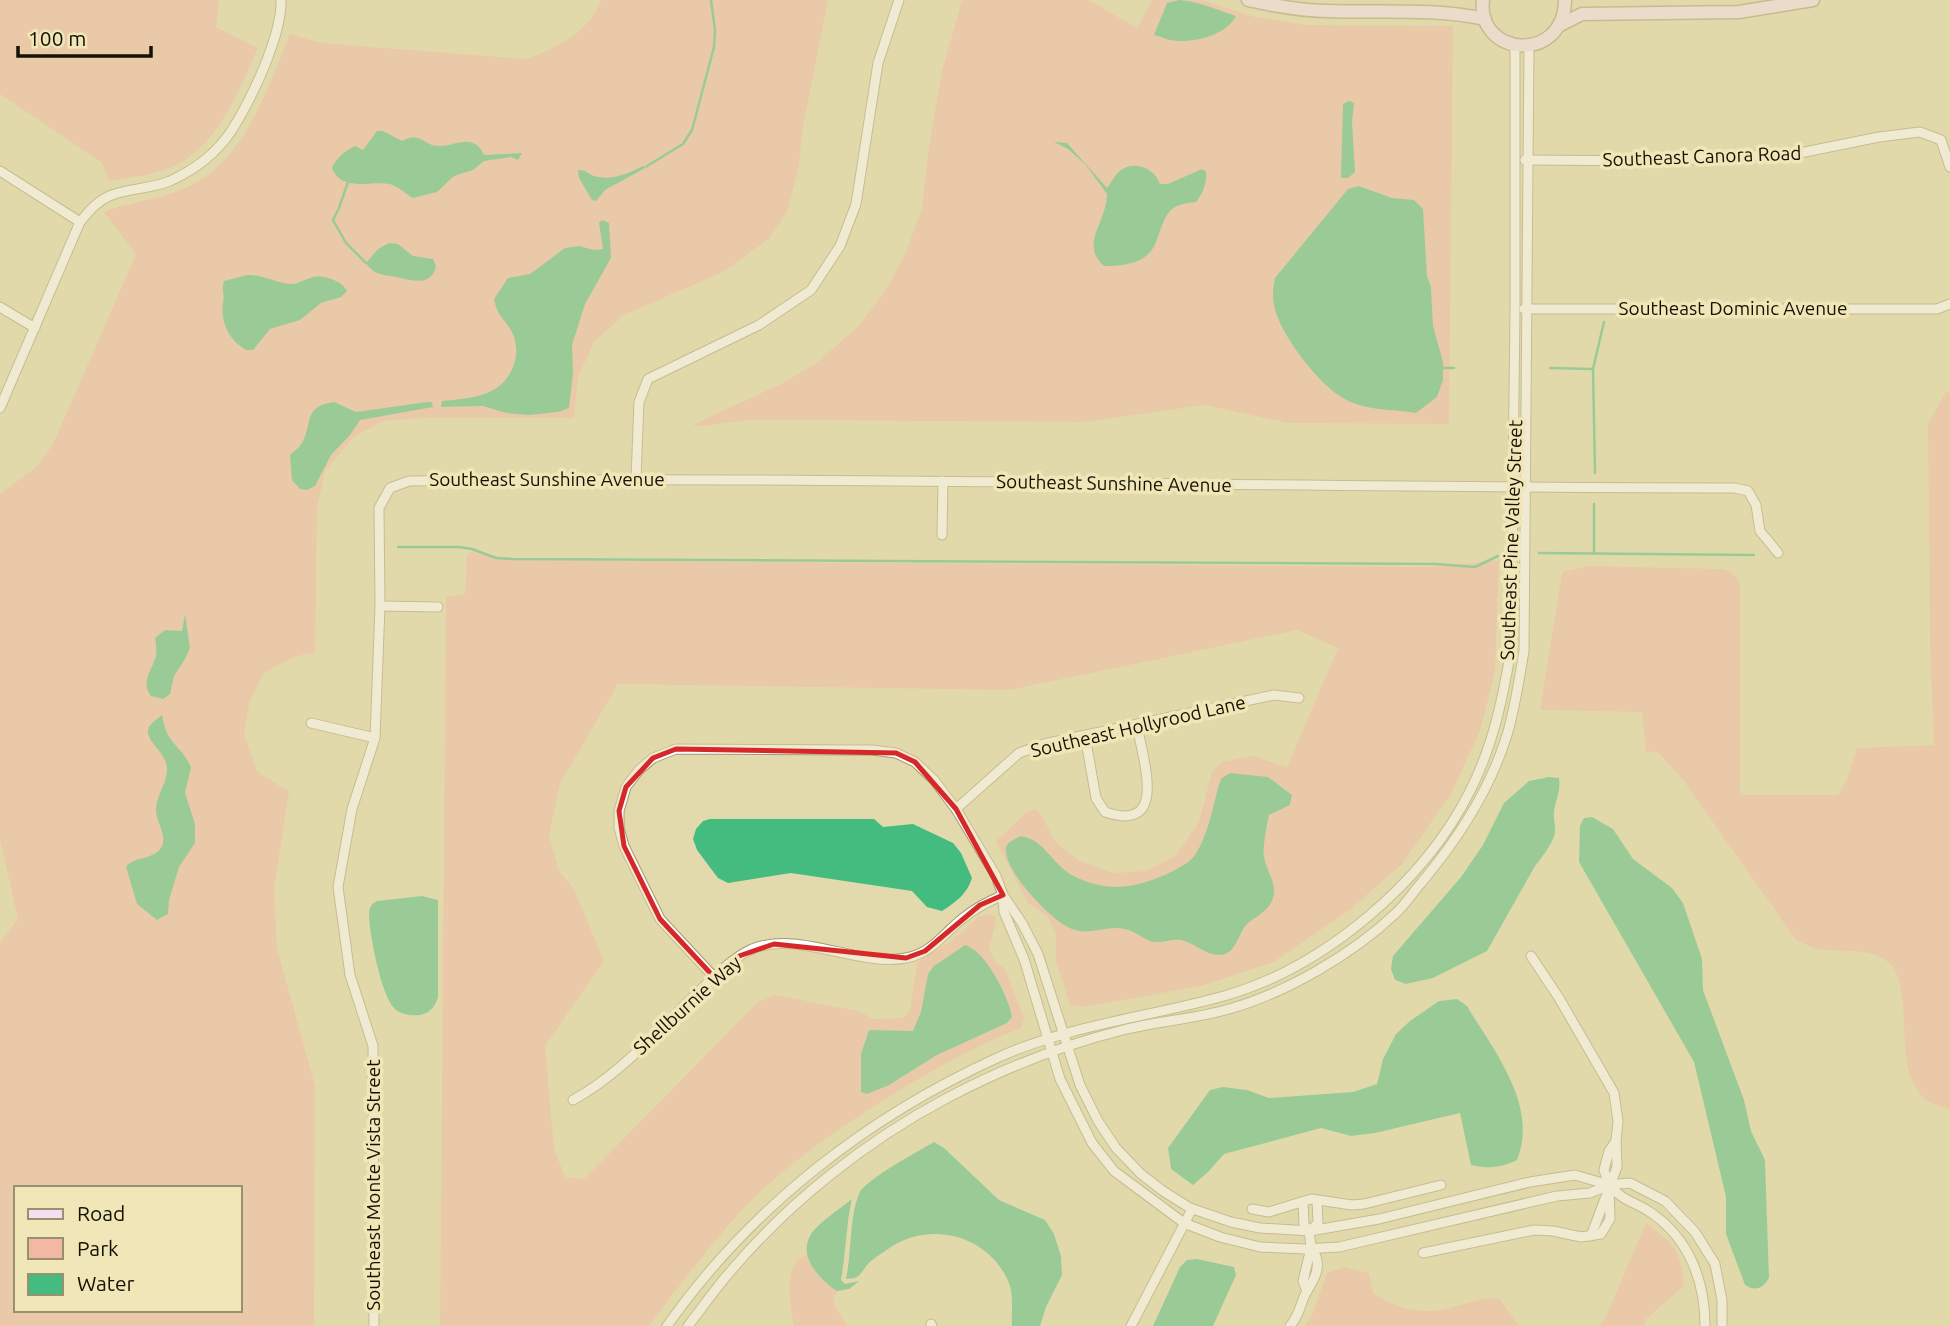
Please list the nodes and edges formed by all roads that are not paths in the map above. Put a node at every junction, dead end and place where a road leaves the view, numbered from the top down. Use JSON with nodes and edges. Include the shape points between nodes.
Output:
{"nodes":[{"id":1,"x":281,"y":0,"type":"edge"},
{"id":2,"x":899,"y":0,"type":"edge"},
{"id":3,"x":1248,"y":0,"type":"edge"},
{"id":4,"x":1483,"y":0,"type":"edge"},
{"id":5,"x":1564,"y":0,"type":"edge"},
{"id":6,"x":1682,"y":0,"type":"edge"},
{"id":7,"x":1813,"y":0,"type":"edge"},
{"id":8,"x":1682,"y":14,"type":"junction"},
{"id":9,"x":1485,"y":19,"type":"junction"},
{"id":10,"x":1560,"y":25,"type":"junction"},
{"id":11,"x":1515,"y":46,"type":"junction"},
{"id":12,"x":1529,"y":46,"type":"junction"},
{"id":13,"x":1516,"y":160,"type":"junction"},
{"id":14,"x":1529,"y":160,"type":"junction"},
{"id":15,"x":1950,"y":167,"type":"edge"},
{"id":16,"x":0,"y":171,"type":"edge"},
{"id":17,"x":79,"y":222,"type":"junction"},
{"id":18,"x":1950,"y":304,"type":"edge"},
{"id":19,"x":0,"y":307,"type":"edge"},
{"id":20,"x":1516,"y":309,"type":"junction"},
{"id":21,"x":1528,"y":309,"type":"junction"},
{"id":22,"x":35,"y":328,"type":"junction"},
{"id":23,"x":0,"y":408,"type":"edge"},
{"id":24,"x":636,"y":478,"type":"junction"},
{"id":25,"x":410,"y":481,"type":"joint"},
{"id":26,"x":943,"y":481,"type":"junction"},
{"id":27,"x":1514,"y":488,"type":"junction"},
{"id":28,"x":1527,"y":488,"type":"junction"},
{"id":29,"x":942,"y":535,"type":"dead end"},
{"id":30,"x":1777,"y":552,"type":"dead end"},
{"id":31,"x":380,"y":606,"type":"junction"},
{"id":32,"x":438,"y":607,"type":"dead end"},
{"id":33,"x":1299,"y":698,"type":"dead end"},
{"id":34,"x":311,"y":723,"type":"dead end"},
{"id":35,"x":1137,"y":725,"type":"junction"},
{"id":36,"x":1085,"y":736,"type":"junction"},
{"id":37,"x":375,"y":738,"type":"junction"},
{"id":38,"x":956,"y":809,"type":"junction"},
{"id":39,"x":1003,"y":895,"type":"junction"},
{"id":40,"x":1531,"y":956,"type":"dead end"},
{"id":41,"x":714,"y":977,"type":"junction"},
{"id":42,"x":1064,"y":1034,"type":"junction"},
{"id":43,"x":1047,"y":1040,"type":"junction"},
{"id":44,"x":1068,"y":1046,"type":"junction"},
{"id":45,"x":1051,"y":1053,"type":"junction"},
{"id":46,"x":573,"y":1100,"type":"dead end"},
{"id":47,"x":1441,"y":1185,"type":"dead end"},
{"id":48,"x":1609,"y":1185,"type":"junction"},
{"id":49,"x":1317,"y":1200,"type":"junction"},
{"id":50,"x":1303,"y":1202,"type":"junction"},
{"id":51,"x":1441,"y":1203,"type":"junction"},
{"id":52,"x":1192,"y":1209,"type":"junction"},
{"id":53,"x":1252,"y":1209,"type":"dead end"},
{"id":54,"x":1447,"y":1221,"type":"junction"},
{"id":55,"x":1184,"y":1223,"type":"junction"},
{"id":56,"x":1310,"y":1231,"type":"junction"},
{"id":57,"x":1311,"y":1248,"type":"junction"},
{"id":58,"x":1423,"y":1253,"type":"dead end"},
{"id":59,"x":374,"y":1326,"type":"edge"},
{"id":60,"x":667,"y":1326,"type":"edge"},
{"id":61,"x":688,"y":1326,"type":"edge"},
{"id":62,"x":1130,"y":1326,"type":"edge"},
{"id":63,"x":1290,"y":1326,"type":"edge"},
{"id":64,"x":1705,"y":1326,"type":"edge"},
{"id":65,"x":1722,"y":1326,"type":"edge"}],
"edges":[{"from":1,"to":17,"type":"street","via":[[275,38],[255,84],[231,131],[211,154],[167,182],[112,194]]},
{"from":2,"to":24,"type":"street","via":[[878,63],[856,204],[840,246],[811,290],[759,325],[648,379],[639,402]]},
{"from":3,"to":9,"type":"street","via":[[1326,12],[1454,12]]},
{"from":4,"to":9,"type":"street"},
{"from":5,"to":10,"type":"street"},
{"from":6,"to":8,"type":"street"},
{"from":7,"to":8,"type":"street","via":[[1739,12]]},
{"from":8,"to":10,"type":"street","via":[[1582,15]]},
{"from":9,"to":11,"type":"street","via":[[1491,31]]},
{"from":10,"to":12,"type":"street","via":[[1541,43]]},
{"from":11,"to":12,"type":"street"},
{"from":11,"to":13,"type":"street","name":"Southeast Pine Valley Street"},
{"from":12,"to":14,"type":"street","name":"Southeast Pine Valley Street"},
{"from":13,"to":14,"type":"street","name":"Southeast Canora Road"},
{"from":13,"to":20,"type":"street","name":"Southeast Pine Valley Street"},
{"from":14,"to":15,"type":"street","name":"Southeast Canora Road","via":[[1662,161],[1800,153],[1920,132],[1941,140]]},
{"from":14,"to":21,"type":"street","name":"Southeast Pine Valley Street"},
{"from":16,"to":17,"type":"street"},
{"from":17,"to":22,"type":"street"},
{"from":18,"to":21,"type":"street","name":"Southeast Dominic Avenue","via":[[1937,309]]},
{"from":19,"to":22,"type":"street"},
{"from":20,"to":21,"type":"street","name":"Southeast Dominic Avenue"},
{"from":20,"to":27,"type":"street","name":"Southeast Pine Valley Street"},
{"from":21,"to":28,"type":"street","name":"Southeast Pine Valley Street"},
{"from":22,"to":23,"type":"street"},
{"from":24,"to":25,"type":"street","name":"Southeast Sunshine Avenue"},
{"from":24,"to":26,"type":"street","name":"Southeast Sunshine Avenue"},
{"from":25,"to":31,"type":"street","name":"Southeast Monte Vista Street","via":[[390,488],[379,509]]},
{"from":26,"to":27,"type":"street","name":"Southeast Sunshine Avenue"},
{"from":26,"to":29,"type":"street"},
{"from":27,"to":28,"type":"street","name":"Southeast Sunshine Avenue"},
{"from":27,"to":42,"type":"street","name":"Southeast Pine Valley Street","via":[[1513,611],[1504,694],[1479,772],[1440,840],[1400,887],[1318,953],[1295,965],[1226,995]]},
{"from":28,"to":30,"type":"street","name":"Southeast Sunshine Avenue","via":[[1748,491],[1756,505],[1760,531]]},
{"from":28,"to":44,"type":"street","name":"Southeast Pine Valley Street","via":[[1524,652],[1516,699],[1506,737],[1479,801],[1451,847],[1396,913],[1324,966],[1280,990],[1229,1009]]},
{"from":31,"to":32,"type":"street"},
{"from":31,"to":37,"type":"street","name":"Southeast Monte Vista Street"},
{"from":33,"to":35,"type":"street","name":"Southeast Hollyrood Lane","via":[[1275,695]]},
{"from":34,"to":37,"type":"street"},
{"from":35,"to":36,"type":"street","name":"Southeast Hollyrood Lane"},
{"from":35,"to":36,"type":"street","via":[[1149,790],[1136,814],[1121,818],[1105,812],[1097,798]]},
{"from":36,"to":38,"type":"street","name":"Southeast Hollyrood Lane","via":[[1018,753]]},
{"from":37,"to":59,"type":"street","name":"Southeast Monte Vista Street","via":[[352,809],[338,887],[350,975],[373,1046]]},
{"from":38,"to":39,"type":"street"},
{"from":38,"to":41,"type":"street","via":[[915,762],[896,753],[696,748],[676,749],[653,758],[626,787],[619,811],[624,846],[660,919]]},
{"from":39,"to":41,"type":"street","name":"Shellburnie Way","via":[[980,905],[941,941],[906,958],[774,944],[739,956]]},
{"from":39,"to":42,"type":"street","via":[[1038,954]]},
{"from":39,"to":43,"type":"street","via":[[1004,912],[1024,959]]},
{"from":40,"to":48,"type":"street","via":[[1615,1093],[1617,1167]]},
{"from":41,"to":46,"type":"street","name":"Shellburnie Way","via":[[597,1086]]},
{"from":42,"to":43,"type":"street","name":"Southeast Pine Valley Street"},
{"from":42,"to":44,"type":"street"},
{"from":43,"to":45,"type":"street"},
{"from":43,"to":60,"type":"street","name":"Southeast Pine Valley Street","via":[[1000,1056],[931,1090],[825,1160],[724,1256]]},
{"from":44,"to":45,"type":"street","name":"Southeast Pine Valley Street"},
{"from":44,"to":52,"type":"street","via":[[1080,1085],[1116,1148],[1141,1174]]},
{"from":45,"to":55,"type":"street","via":[[1079,1119],[1107,1161],[1131,1185]]},
{"from":45,"to":61,"type":"street","name":"Southeast Pine Valley Street","via":[[947,1098],[840,1167],[730,1271]]},
{"from":47,"to":49,"type":"street","via":[[1364,1204]]},
{"from":48,"to":51,"type":"street","via":[[1575,1175]]},
{"from":48,"to":54,"type":"street","via":[[1590,1193]]},
{"from":48,"to":58,"type":"street","via":[[1610,1219],[1601,1234],[1581,1237],[1534,1230]]},
{"from":48,"to":64,"type":"street","via":[[1621,1198],[1650,1212],[1678,1238],[1699,1273]]},
{"from":48,"to":65,"type":"street","via":[[1630,1183],[1665,1201],[1695,1232],[1716,1264]]},
{"from":49,"to":50,"type":"street"},
{"from":49,"to":56,"type":"street","via":[[1318,1223]]},
{"from":50,"to":53,"type":"street","via":[[1269,1212]]},
{"from":50,"to":56,"type":"street","via":[[1304,1225]]},
{"from":51,"to":54,"type":"street"},
{"from":51,"to":56,"type":"street"},
{"from":52,"to":55,"type":"street"},
{"from":52,"to":56,"type":"street","via":[[1231,1222]]},
{"from":54,"to":57,"type":"street","via":[[1339,1247]]},
{"from":55,"to":57,"type":"street","via":[[1259,1247]]},
{"from":55,"to":62,"type":"street"},
{"from":56,"to":57,"type":"street"},
{"from":57,"to":63,"type":"street","via":[[1303,1281],[1307,1292]]}]}
